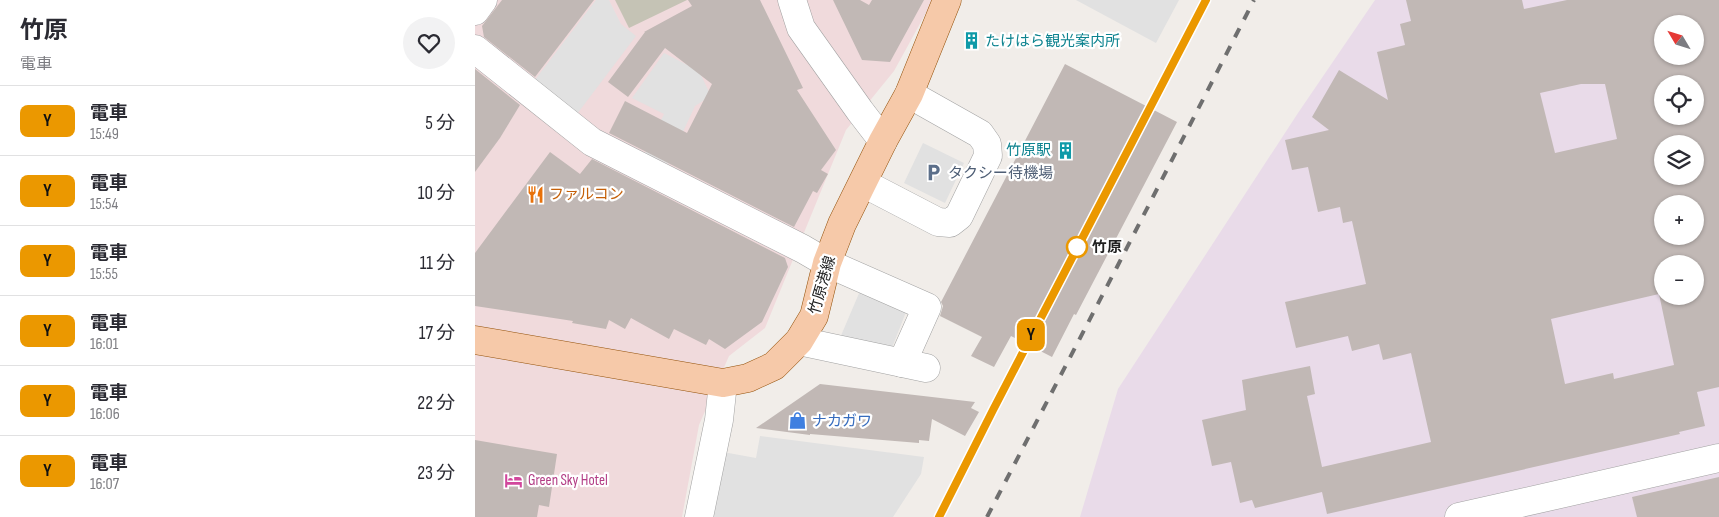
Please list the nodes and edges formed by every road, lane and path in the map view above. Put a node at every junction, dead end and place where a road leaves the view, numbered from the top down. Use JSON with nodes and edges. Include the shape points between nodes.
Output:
{"nodes":[{"id":1,"x":483,"y":0,"type":"edge"},
{"id":2,"x":791,"y":0,"type":"edge"},
{"id":3,"x":947,"y":0,"type":"edge"},
{"id":4,"x":475,"y":11,"type":"edge"},
{"id":5,"x":475,"y":49,"type":"edge"},
{"id":6,"x":909,"y":94,"type":"junction"},
{"id":7,"x":883,"y":141,"type":"junction"},
{"id":8,"x":863,"y":184,"type":"junction"},
{"id":9,"x":827,"y":263,"type":"junction"},
{"id":10,"x":475,"y":340,"type":"edge"},
{"id":11,"x":799,"y":341,"type":"junction"},
{"id":12,"x":723,"y":383,"type":"junction"},
{"id":13,"x":1719,"y":458,"type":"edge"},
{"id":14,"x":699,"y":517,"type":"edge"},
{"id":15,"x":1459,"y":517,"type":"edge"}],
"edges":[{"from":1,"to":4,"type":"street"},
{"from":2,"to":7,"type":"street","via":[[801,28]]},
{"from":3,"to":6,"type":"main road","name":"竹原港線"},
{"from":5,"to":9,"type":"street","via":[[592,142]]},
{"from":6,"to":7,"type":"main road","name":"竹原港線"},
{"from":6,"to":8,"type":"street","via":[[980,134],[987,144],[988,156],[959,216],[950,223],[938,222]]},
{"from":7,"to":8,"type":"main road","name":"竹原港線"},
{"from":8,"to":9,"type":"main road","name":"竹原港線","via":[[842,224]]},
{"from":9,"to":11,"type":"main road","name":"竹原港線","via":[[814,316]]},
{"from":9,"to":11,"type":"street","via":[[927,307],[914,366]]},
{"from":10,"to":12,"type":"main road","name":"竹原港線"},
{"from":11,"to":12,"type":"main road","name":"竹原港線","via":[[774,366],[748,378]]},
{"from":12,"to":14,"type":"street","via":[[719,420]]},
{"from":13,"to":15,"type":"street"}]}
